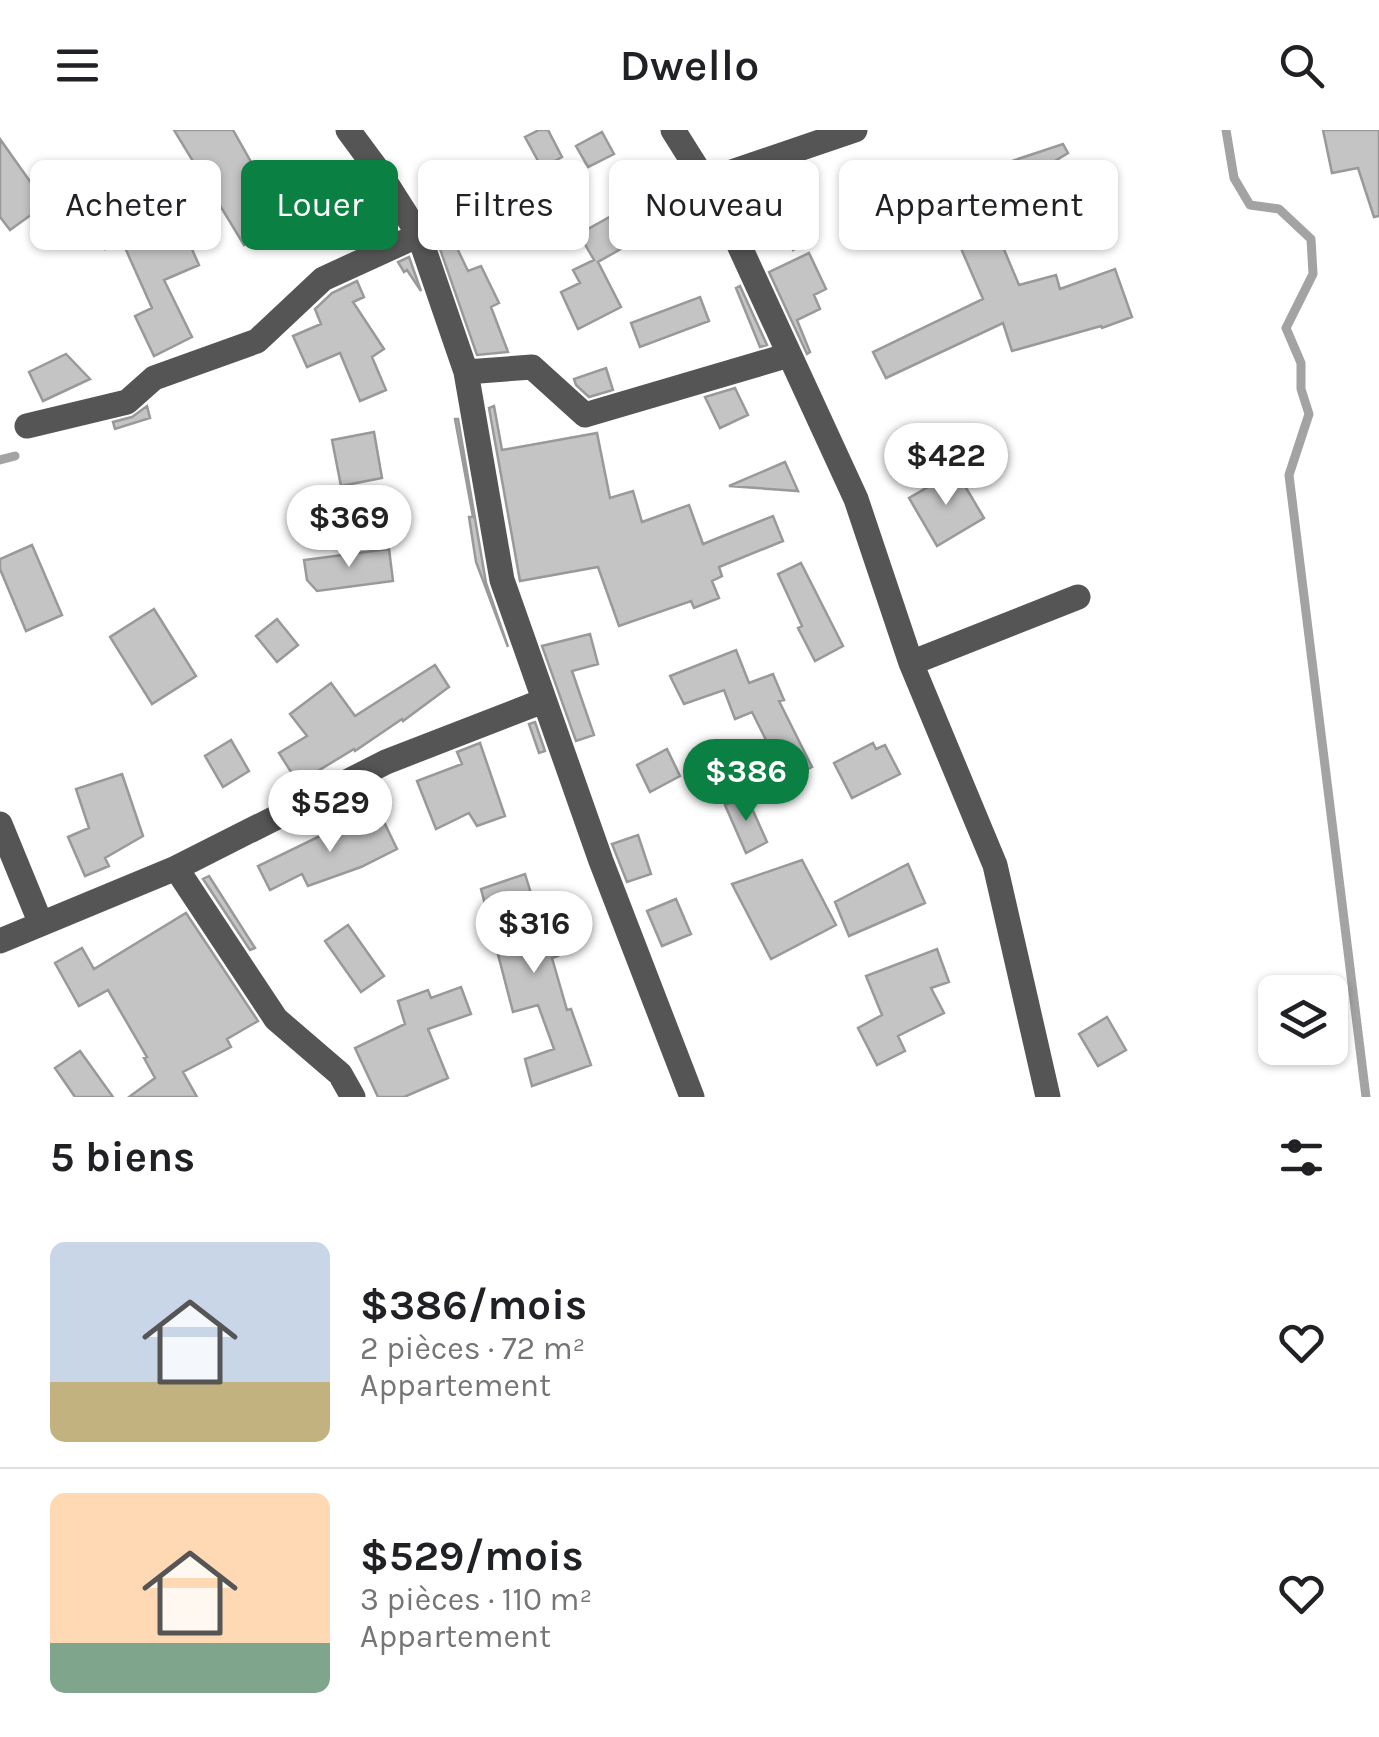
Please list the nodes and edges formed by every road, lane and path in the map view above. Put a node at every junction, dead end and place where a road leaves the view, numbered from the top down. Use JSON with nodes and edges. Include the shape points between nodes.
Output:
{"nodes":[{"id":1,"x":348,"y":130,"type":"edge"},
{"id":2,"x":673,"y":130,"type":"edge"},
{"id":3,"x":856,"y":130,"type":"edge"},
{"id":4,"x":693,"y":160,"type":"edge"},
{"id":5,"x":766,"y":160,"type":"edge"},
{"id":6,"x":418,"y":233,"type":"edge"},
{"id":7,"x":418,"y":235,"type":"edge"},
{"id":8,"x":424,"y":250,"type":"edge"},
{"id":9,"x":739,"y":250,"type":"edge"},
{"id":10,"x":789,"y":356,"type":"junction"},
{"id":11,"x":466,"y":372,"type":"junction"},
{"id":12,"x":27,"y":426,"type":"dead end"},
{"id":13,"x":1078,"y":597,"type":"dead end"},
{"id":14,"x":912,"y":663,"type":"junction"},
{"id":15,"x":543,"y":702,"type":"junction"},
{"id":16,"x":0,"y":824,"type":"edge"},
{"id":17,"x":176,"y":868,"type":"junction"},
{"id":18,"x":40,"y":924,"type":"junction"},
{"id":19,"x":0,"y":941,"type":"edge"},
{"id":20,"x":353,"y":1097,"type":"edge"},
{"id":21,"x":692,"y":1097,"type":"edge"},
{"id":22,"x":1048,"y":1097,"type":"edge"}],
"edges":[{"from":1,"to":6,"type":"street"},
{"from":2,"to":4,"type":"street"},
{"from":3,"to":5,"type":"street"},
{"from":7,"to":12,"type":"street","via":[[323,279],[257,341],[154,378],[127,402]]},
{"from":8,"to":11,"type":"street"},
{"from":9,"to":10,"type":"street"},
{"from":10,"to":11,"type":"street","via":[[584,415],[532,367]]},
{"from":10,"to":14,"type":"street","via":[[856,500]]},
{"from":11,"to":15,"type":"street","via":[[502,580]]},
{"from":13,"to":14,"type":"street"},
{"from":14,"to":22,"type":"street","via":[[995,865]]},
{"from":15,"to":17,"type":"street","via":[[386,762]]},
{"from":15,"to":21,"type":"street"},
{"from":16,"to":18,"type":"street"},
{"from":17,"to":18,"type":"street"},
{"from":17,"to":20,"type":"street","via":[[276,1019],[340,1074]]},
{"from":18,"to":19,"type":"street"}]}
